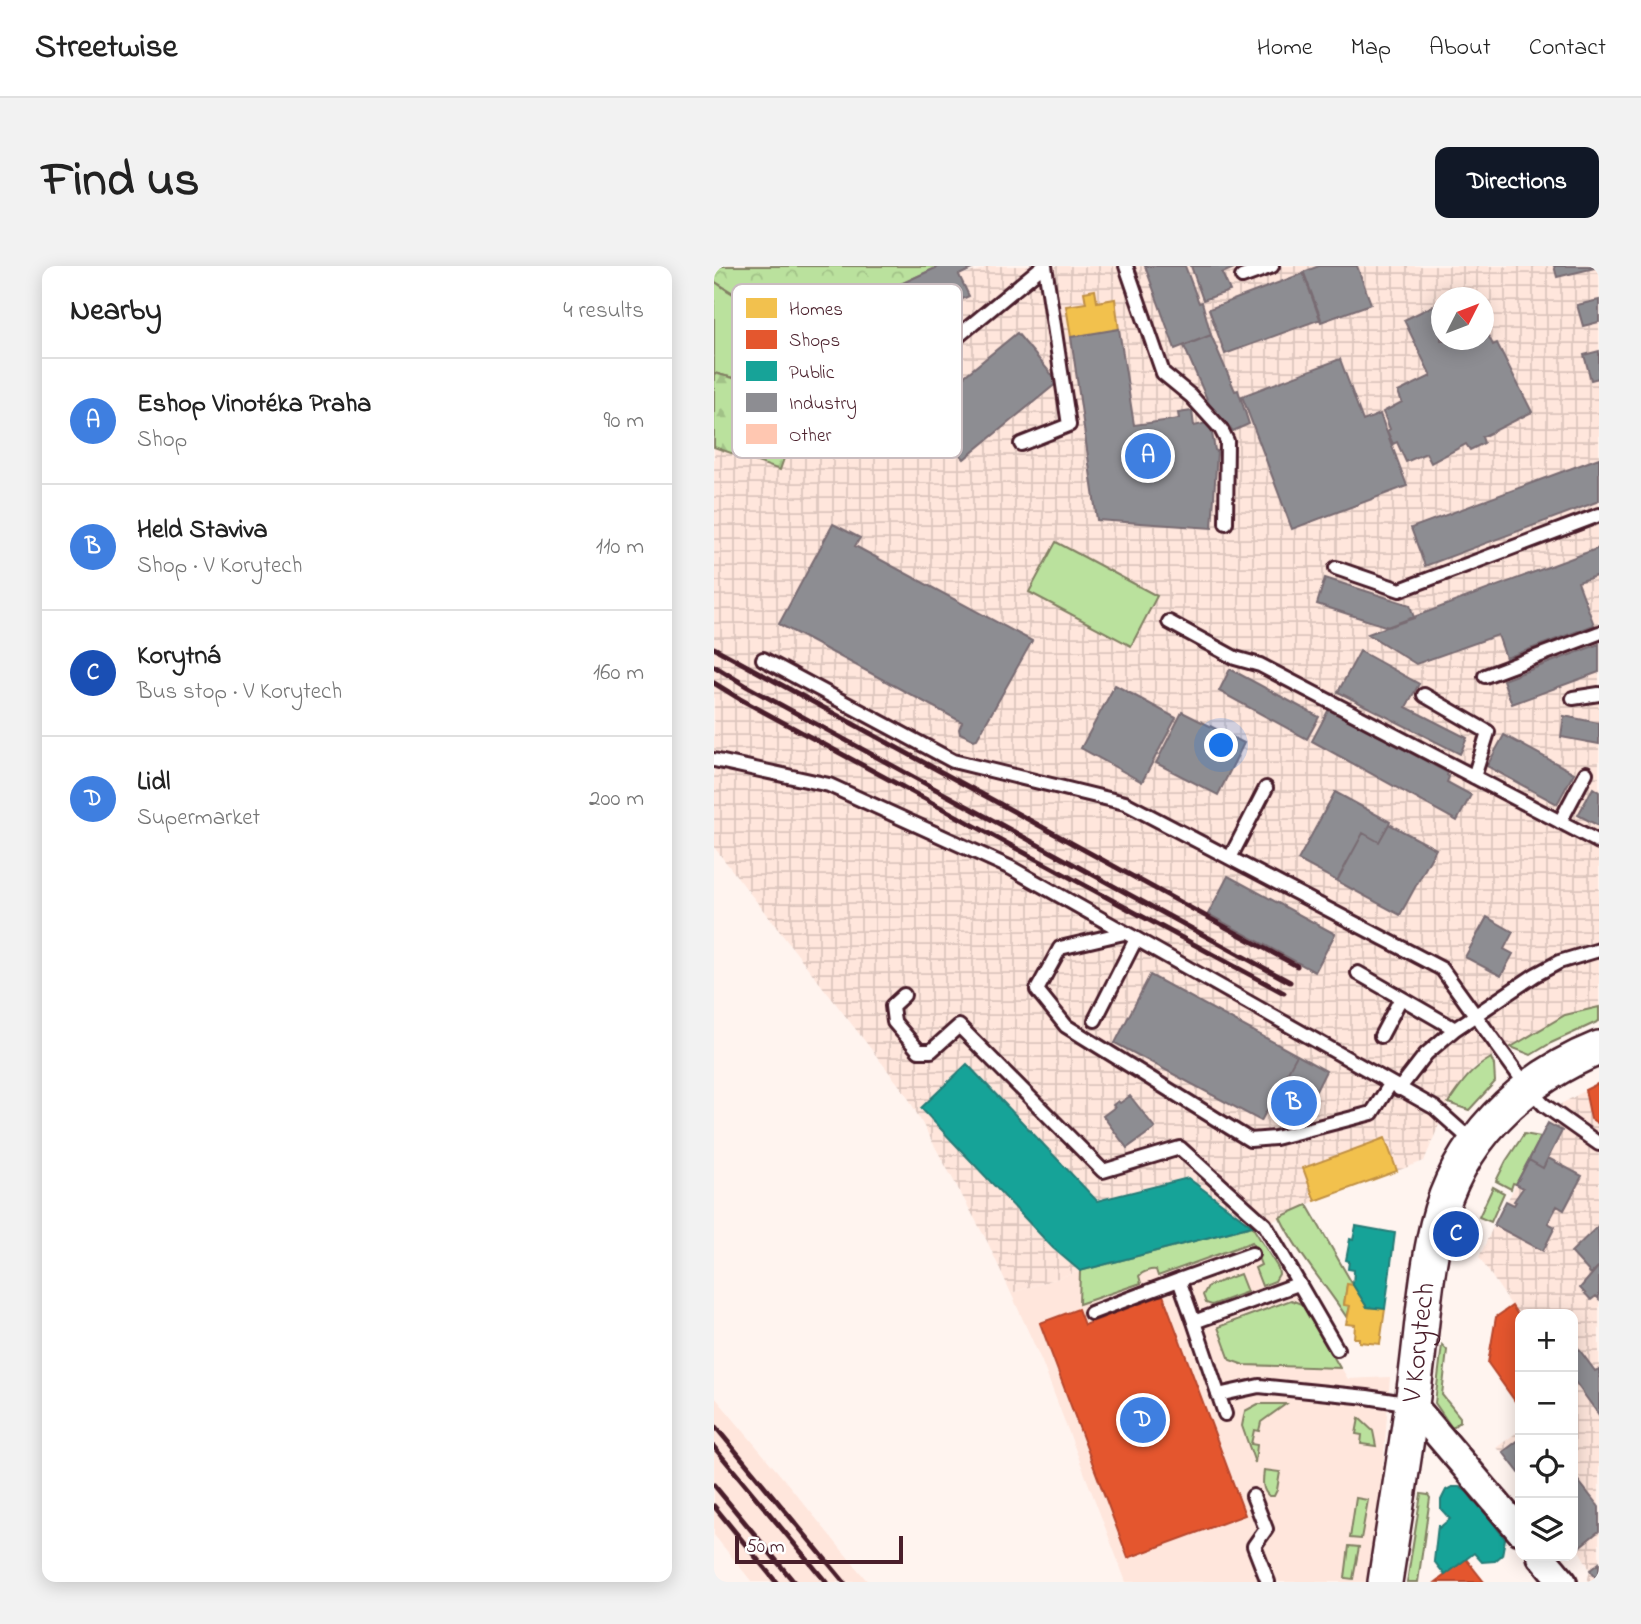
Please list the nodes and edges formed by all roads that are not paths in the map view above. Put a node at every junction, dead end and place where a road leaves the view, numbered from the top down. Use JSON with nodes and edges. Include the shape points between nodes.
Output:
{"nodes":[{"id":1,"x":1044,"y":266,"type":"edge"},
{"id":2,"x":1126,"y":266,"type":"edge"},
{"id":3,"x":1272,"y":266,"type":"edge"},
{"id":4,"x":1242,"y":277,"type":"dead end"},
{"id":5,"x":962,"y":333,"type":"edge"},
{"id":6,"x":1021,"y":444,"type":"dead end"},
{"id":7,"x":1599,"y":514,"type":"edge"},
{"id":8,"x":1226,"y":523,"type":"dead end"},
{"id":9,"x":1336,"y":568,"type":"dead end"},
{"id":10,"x":1169,"y":622,"type":"dead end"},
{"id":11,"x":1599,"y":633,"type":"edge"},
{"id":12,"x":763,"y":659,"type":"dead end"},
{"id":13,"x":1485,"y":676,"type":"dead end"},
{"id":14,"x":1599,"y":694,"type":"edge"},
{"id":15,"x":1423,"y":695,"type":"dead end"},
{"id":16,"x":1573,"y":698,"type":"dead end"},
{"id":17,"x":714,"y":760,"type":"edge"},
{"id":18,"x":1586,"y":773,"type":"dead end"},
{"id":19,"x":1474,"y":777,"type":"junction"},
{"id":20,"x":1266,"y":788,"type":"dead end"},
{"id":21,"x":1560,"y":822,"type":"junction"},
{"id":22,"x":1599,"y":842,"type":"edge"},
{"id":23,"x":1230,"y":858,"type":"junction"},
{"id":24,"x":1124,"y":933,"type":"junction"},
{"id":25,"x":1136,"y":939,"type":"junction"},
{"id":26,"x":1599,"y":950,"type":"edge"},
{"id":27,"x":1359,"y":974,"type":"dead end"},
{"id":28,"x":904,"y":995,"type":"dead end"},
{"id":29,"x":1401,"y":998,"type":"junction"},
{"id":30,"x":1476,"y":1015,"type":"junction"},
{"id":31,"x":1095,"y":1020,"type":"dead end"},
{"id":32,"x":1455,"y":1029,"type":"junction"},
{"id":33,"x":1381,"y":1036,"type":"dead end"},
{"id":34,"x":1599,"y":1048,"type":"edge"},
{"id":35,"x":1395,"y":1086,"type":"junction"},
{"id":36,"x":1528,"y":1088,"type":"junction"},
{"id":37,"x":1473,"y":1142,"type":"junction"},
{"id":38,"x":1599,"y":1144,"type":"edge"},
{"id":39,"x":1252,"y":1254,"type":"dead end"},
{"id":40,"x":1179,"y":1280,"type":"junction"},
{"id":41,"x":1298,"y":1284,"type":"junction"},
{"id":42,"x":1091,"y":1313,"type":"dead end"},
{"id":43,"x":1194,"y":1322,"type":"junction"},
{"id":44,"x":1336,"y":1349,"type":"dead end"},
{"id":45,"x":1218,"y":1395,"type":"junction"},
{"id":46,"x":1412,"y":1404,"type":"junction"},
{"id":47,"x":1225,"y":1414,"type":"dead end"},
{"id":48,"x":1254,"y":1496,"type":"dead end"},
{"id":49,"x":1515,"y":1525,"type":"edge"},
{"id":50,"x":1545,"y":1561,"type":"edge"},
{"id":51,"x":1268,"y":1582,"type":"edge"},
{"id":52,"x":1385,"y":1582,"type":"edge"},
{"id":53,"x":1562,"y":1582,"type":"edge"}],
"edges":[{"from":1,"to":5,"type":"lane"},
{"from":1,"to":6,"type":"lane","via":[[1069,425]]},
{"from":2,"to":8,"type":"lane","via":[[1163,373],[1191,396],[1227,441]]},
{"from":3,"to":4,"type":"lane"},
{"from":7,"to":9,"type":"lane","via":[[1400,590]]},
{"from":10,"to":19,"type":"lane"},
{"from":11,"to":13,"type":"lane"},
{"from":12,"to":23,"type":"lane","via":[[953,761],[1125,803]]},
{"from":14,"to":16,"type":"lane"},
{"from":15,"to":19,"type":"lane","via":[[1488,732]]},
{"from":17,"to":24,"type":"lane","via":[[829,785],[1011,869]]},
{"from":18,"to":21,"type":"lane"},
{"from":19,"to":21,"type":"lane"},
{"from":20,"to":23,"type":"lane"},
{"from":21,"to":22,"type":"lane"},
{"from":23,"to":30,"type":"lane","via":[[1442,969]]},
{"from":24,"to":25,"type":"lane"},
{"from":24,"to":35,"type":"lane","via":[[1060,948],[1037,990],[1066,1026],[1250,1140],[1372,1113]]},
{"from":25,"to":31,"type":"lane"},
{"from":25,"to":35,"type":"lane"},
{"from":26,"to":30,"type":"lane","via":[[1559,962]]},
{"from":27,"to":29,"type":"lane"},
{"from":28,"to":41,"type":"lane","via":[[892,1006],[894,1022],[919,1051],[931,1051],[959,1026],[1103,1171],[1180,1148],[1265,1225]]},
{"from":29,"to":32,"type":"lane"},
{"from":29,"to":33,"type":"lane"},
{"from":30,"to":32,"type":"lane"},
{"from":30,"to":36,"type":"lane"},
{"from":32,"to":35,"type":"lane"},
{"from":34,"to":36,"type":"street","name":"V Korytech"},
{"from":35,"to":37,"type":"lane","via":[[1434,1108]]},
{"from":36,"to":37,"type":"street","name":"V Korytech"},
{"from":36,"to":38,"type":"lane"},
{"from":37,"to":46,"type":"street","name":"V Korytech","via":[[1437,1224]]},
{"from":39,"to":40,"type":"lane"},
{"from":40,"to":42,"type":"lane"},
{"from":40,"to":43,"type":"lane"},
{"from":41,"to":43,"type":"lane"},
{"from":41,"to":44,"type":"lane"},
{"from":43,"to":45,"type":"lane"},
{"from":45,"to":46,"type":"lane","via":[[1259,1386]]},
{"from":45,"to":47,"type":"lane"},
{"from":46,"to":49,"type":"street"},
{"from":46,"to":52,"type":"street","name":"V Korytech"},
{"from":48,"to":51,"type":"lane","via":[[1266,1529],[1254,1546]]},
{"from":50,"to":53,"type":"street"}]}
